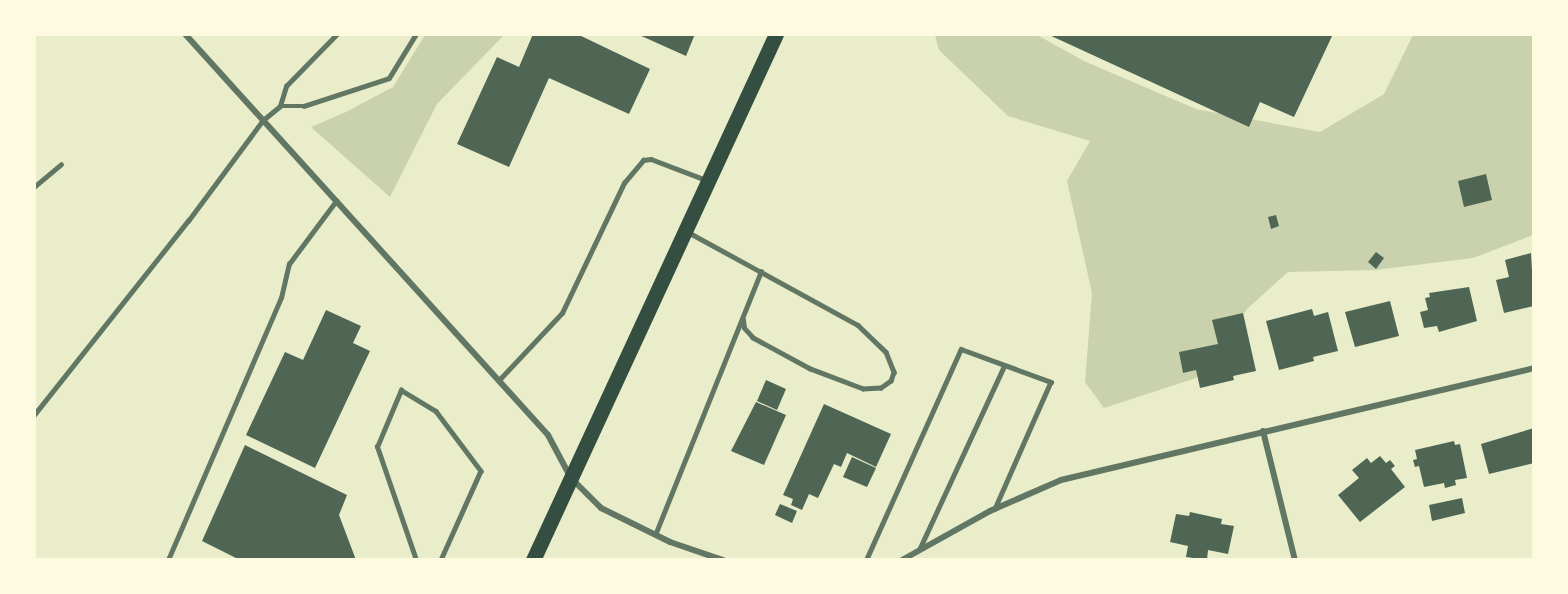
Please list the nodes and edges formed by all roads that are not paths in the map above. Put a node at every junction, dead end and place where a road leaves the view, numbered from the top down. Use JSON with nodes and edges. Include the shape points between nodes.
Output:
{"nodes":[{"id":1,"x":185,"y":34,"type":"edge"},
{"id":2,"x":337,"y":34,"type":"edge"},
{"id":3,"x":416,"y":34,"type":"edge"},
{"id":4,"x":776,"y":34,"type":"edge"},
{"id":5,"x":280,"y":106,"type":"junction"},
{"id":6,"x":263,"y":120,"type":"junction"},
{"id":7,"x":61,"y":164,"type":"dead end"},
{"id":8,"x":708,"y":181,"type":"junction"},
{"id":9,"x":34,"y":187,"type":"edge"},
{"id":10,"x":336,"y":201,"type":"junction"},
{"id":11,"x":685,"y":230,"type":"junction"},
{"id":12,"x":761,"y":271,"type":"junction"},
{"id":13,"x":743,"y":320,"type":"junction"},
{"id":14,"x":1004,"y":366,"type":"junction"},
{"id":15,"x":1533,"y":368,"type":"edge"},
{"id":16,"x":499,"y":380,"type":"junction"},
{"id":17,"x":34,"y":415,"type":"edge"},
{"id":18,"x":1263,"y":431,"type":"junction"},
{"id":19,"x":571,"y":478,"type":"junction"},
{"id":20,"x":995,"y":509,"type":"junction"},
{"id":21,"x":655,"y":535,"type":"junction"},
{"id":22,"x":919,"y":550,"type":"junction"},
{"id":23,"x":168,"y":560,"type":"edge"},
{"id":24,"x":416,"y":560,"type":"edge"},
{"id":25,"x":441,"y":560,"type":"edge"},
{"id":26,"x":533,"y":560,"type":"edge"},
{"id":27,"x":723,"y":560,"type":"edge"},
{"id":28,"x":866,"y":560,"type":"edge"},
{"id":29,"x":902,"y":560,"type":"edge"},
{"id":30,"x":1295,"y":560,"type":"edge"}],
"edges":[{"from":1,"to":6,"type":"street"},
{"from":2,"to":5,"type":"lane","via":[[286,86]]},
{"from":3,"to":5,"type":"lane","via":[[389,78],[304,106]]},
{"from":4,"to":8,"type":"main road"},
{"from":5,"to":6,"type":"lane"},
{"from":6,"to":10,"type":"street"},
{"from":6,"to":17,"type":"lane"},
{"from":7,"to":9,"type":"lane"},
{"from":8,"to":11,"type":"main road"},
{"from":8,"to":16,"type":"lane","via":[[651,159],[643,160],[624,183],[562,314]]},
{"from":10,"to":16,"type":"street"},
{"from":10,"to":23,"type":"lane","via":[[289,264],[281,298]]},
{"from":11,"to":12,"type":"lane"},
{"from":11,"to":19,"type":"main road"},
{"from":12,"to":13,"type":"lane"},
{"from":12,"to":13,"type":"lane","via":[[858,325],[886,352],[894,372],[891,381],[881,387],[863,388],[810,369],[753,338],[744,328]]},
{"from":13,"to":21,"type":"lane"},
{"from":14,"to":20,"type":"lane","via":[[1051,382]]},
{"from":14,"to":22,"type":"lane"},
{"from":14,"to":28,"type":"lane","via":[[961,349]]},
{"from":15,"to":18,"type":"street"},
{"from":16,"to":19,"type":"street","via":[[548,435]]},
{"from":18,"to":20,"type":"street","via":[[1061,480]]},
{"from":18,"to":30,"type":"street"},
{"from":19,"to":21,"type":"street","via":[[601,508]]},
{"from":19,"to":26,"type":"main road"},
{"from":20,"to":22,"type":"street"},
{"from":21,"to":27,"type":"street"},
{"from":22,"to":29,"type":"street"},
{"from":24,"to":25,"type":"lane","via":[[377,447],[401,390],[436,411],[482,471]]}]}
